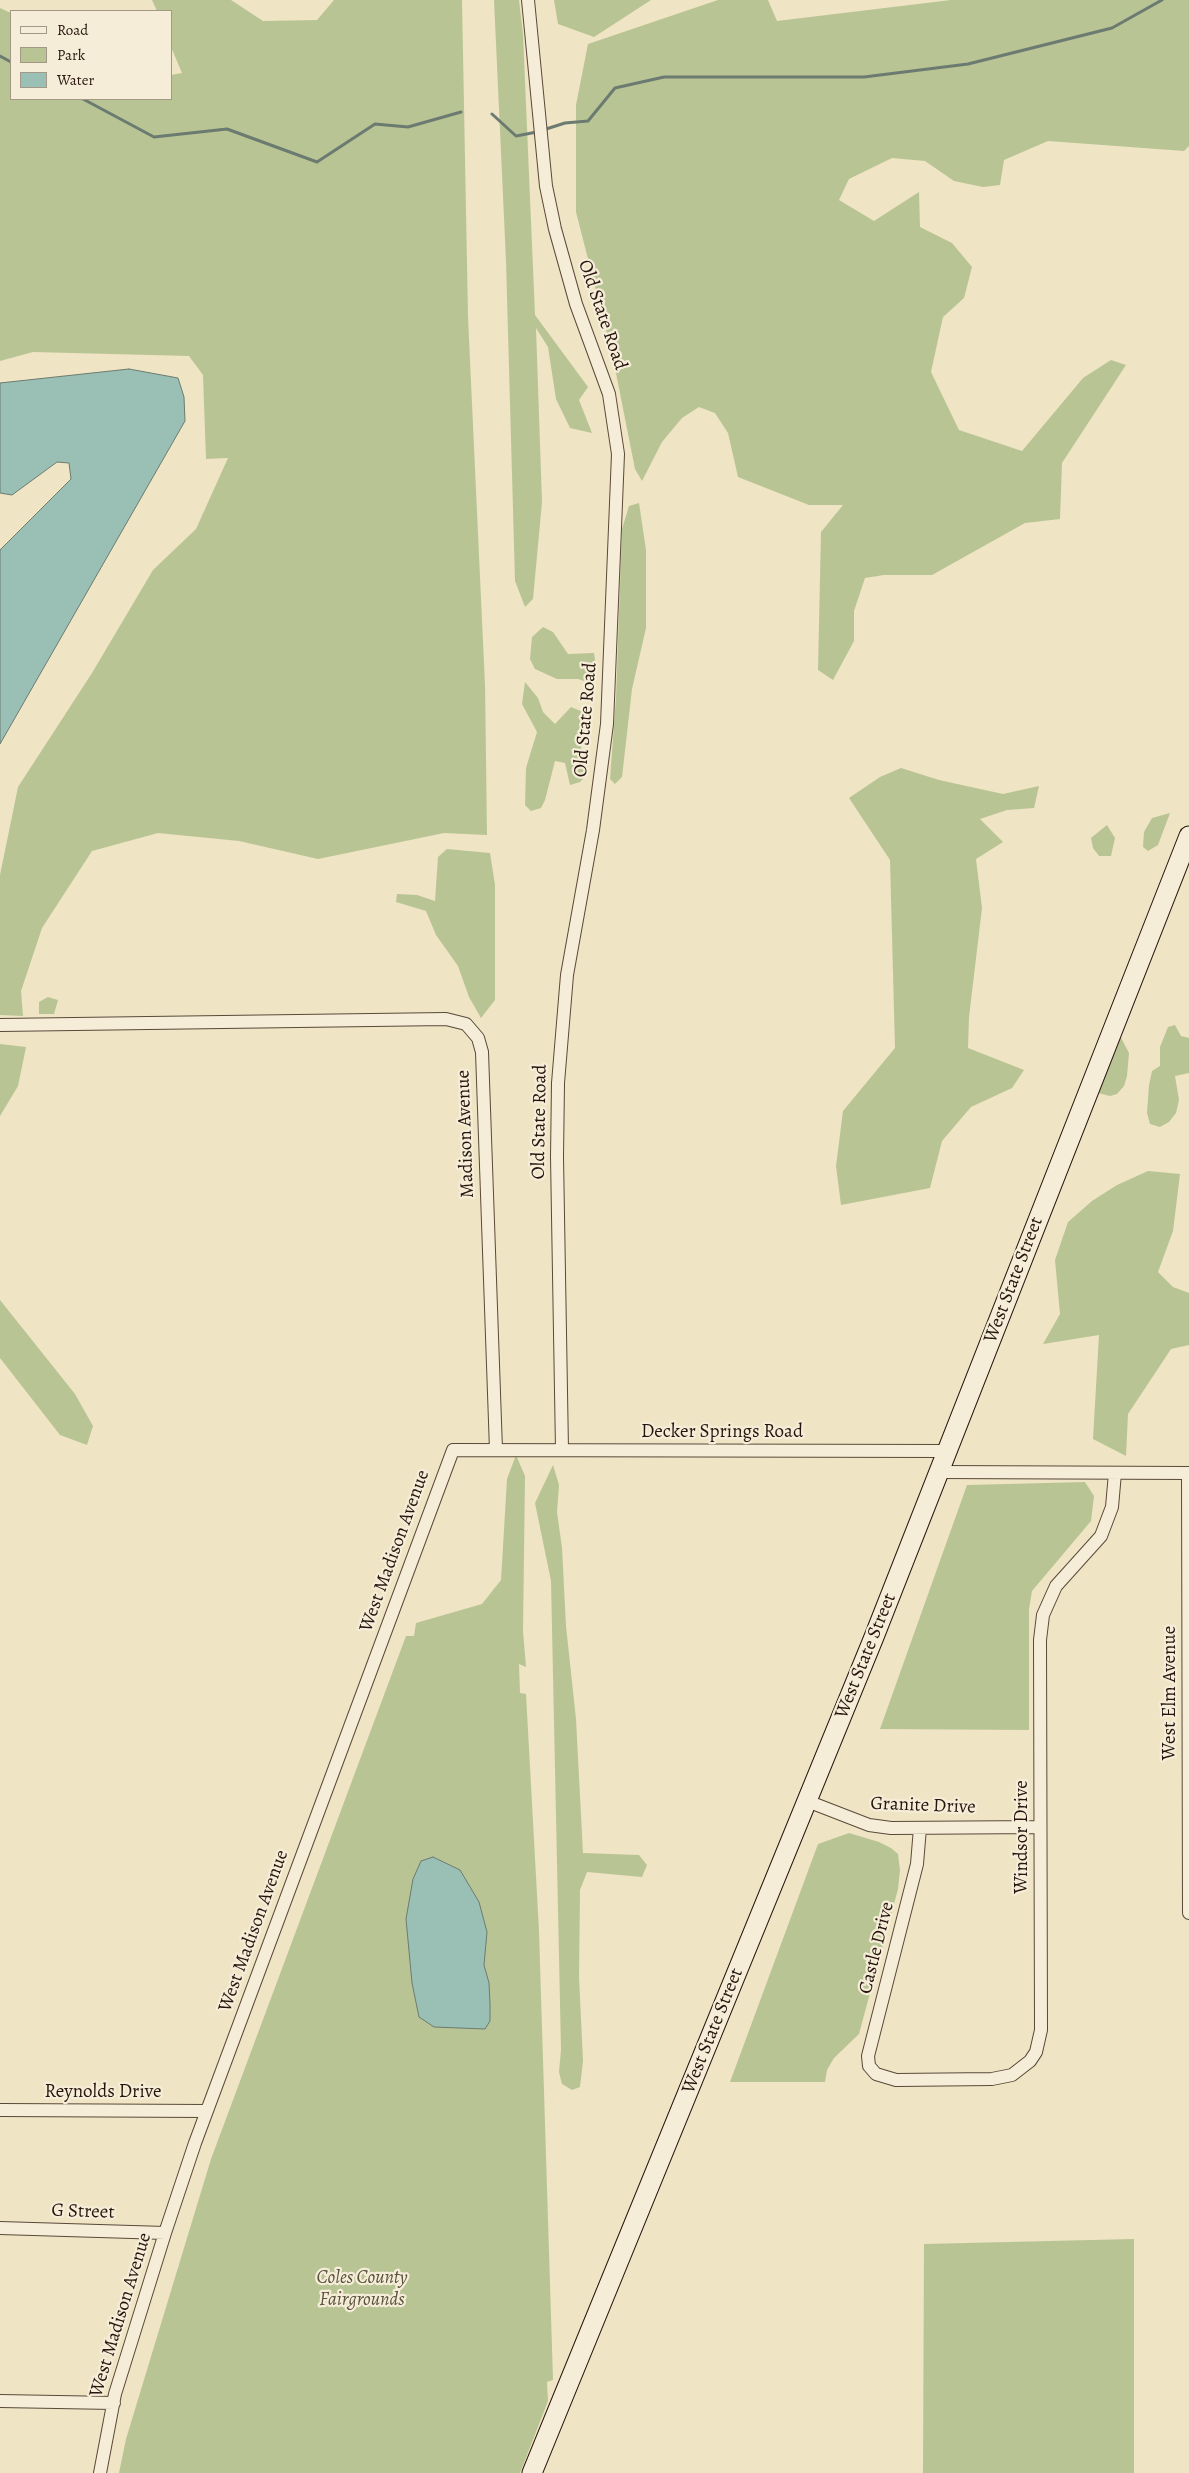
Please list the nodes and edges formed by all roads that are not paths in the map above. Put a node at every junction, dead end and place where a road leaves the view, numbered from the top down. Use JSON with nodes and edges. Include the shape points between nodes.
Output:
{"nodes":[{"id":1,"x":528,"y":0,"type":"edge"},
{"id":2,"x":1189,"y":836,"type":"edge"},
{"id":3,"x":0,"y":1024,"type":"edge"},
{"id":4,"x":496,"y":1450,"type":"junction"},
{"id":5,"x":562,"y":1450,"type":"junction"},
{"id":6,"x":947,"y":1452,"type":"junction"},
{"id":7,"x":939,"y":1472,"type":"junction"},
{"id":8,"x":1115,"y":1472,"type":"junction"},
{"id":9,"x":1188,"y":1473,"type":"edge"},
{"id":10,"x":807,"y":1801,"type":"junction"},
{"id":11,"x":1040,"y":1827,"type":"junction"},
{"id":12,"x":920,"y":1828,"type":"junction"},
{"id":13,"x":1189,"y":1913,"type":"edge"},
{"id":14,"x":876,"y":2074,"type":"joint"},
{"id":15,"x":0,"y":2110,"type":"edge"},
{"id":16,"x":207,"y":2111,"type":"junction"},
{"id":17,"x":0,"y":2228,"type":"edge"},
{"id":18,"x":165,"y":2233,"type":"junction"},
{"id":19,"x":0,"y":2401,"type":"edge"},
{"id":20,"x":114,"y":2403,"type":"junction"},
{"id":21,"x":100,"y":2473,"type":"edge"},
{"id":22,"x":532,"y":2473,"type":"edge"}],
"edges":[{"from":1,"to":5,"type":"street","name":"Old State Road","via":[[537,107],[555,228],[576,304],[609,394],[618,454],[607,724],[567,976],[558,1083]]},
{"from":2,"to":6,"type":"street","name":"West State Street"},
{"from":3,"to":4,"type":"street","name":"Madison Avenue","via":[[446,1019],[466,1024],[478,1038],[482,1052]]},
{"from":4,"to":5,"type":"street","name":"Decker Springs Road"},
{"from":4,"to":16,"type":"street","name":"West Madison Avenue","via":[[453,1450]]},
{"from":5,"to":6,"type":"street","name":"Decker Springs Road"},
{"from":6,"to":7,"type":"street","name":"West State Street"},
{"from":7,"to":8,"type":"street"},
{"from":7,"to":10,"type":"street","name":"West State Street"},
{"from":8,"to":9,"type":"street"},
{"from":8,"to":11,"type":"street","name":"Windsor Drive","via":[[1112,1507],[1101,1536],[1056,1586],[1043,1616],[1040,1640]]},
{"from":9,"to":13,"type":"street","name":"West Elm Avenue"},
{"from":10,"to":12,"type":"street","name":"Granite Drive","via":[[870,1825]]},
{"from":10,"to":22,"type":"street","name":"West State Street"},
{"from":11,"to":12,"type":"street","name":"Granite Drive"},
{"from":11,"to":14,"type":"street","name":"Windsor Drive","via":[[1041,2030],[1036,2052],[1012,2075],[992,2080],[896,2080]]},
{"from":12,"to":14,"type":"street","name":"Castle Drive","via":[[917,1864],[868,2056],[869,2066]]},
{"from":15,"to":16,"type":"street","name":"Reynolds Drive"},
{"from":16,"to":18,"type":"street","name":"West Madison Avenue"},
{"from":17,"to":18,"type":"street","name":"G Street"},
{"from":18,"to":20,"type":"street","name":"West Madison Avenue"},
{"from":19,"to":20,"type":"street"},
{"from":20,"to":21,"type":"street","name":"West Madison Avenue"}]}
